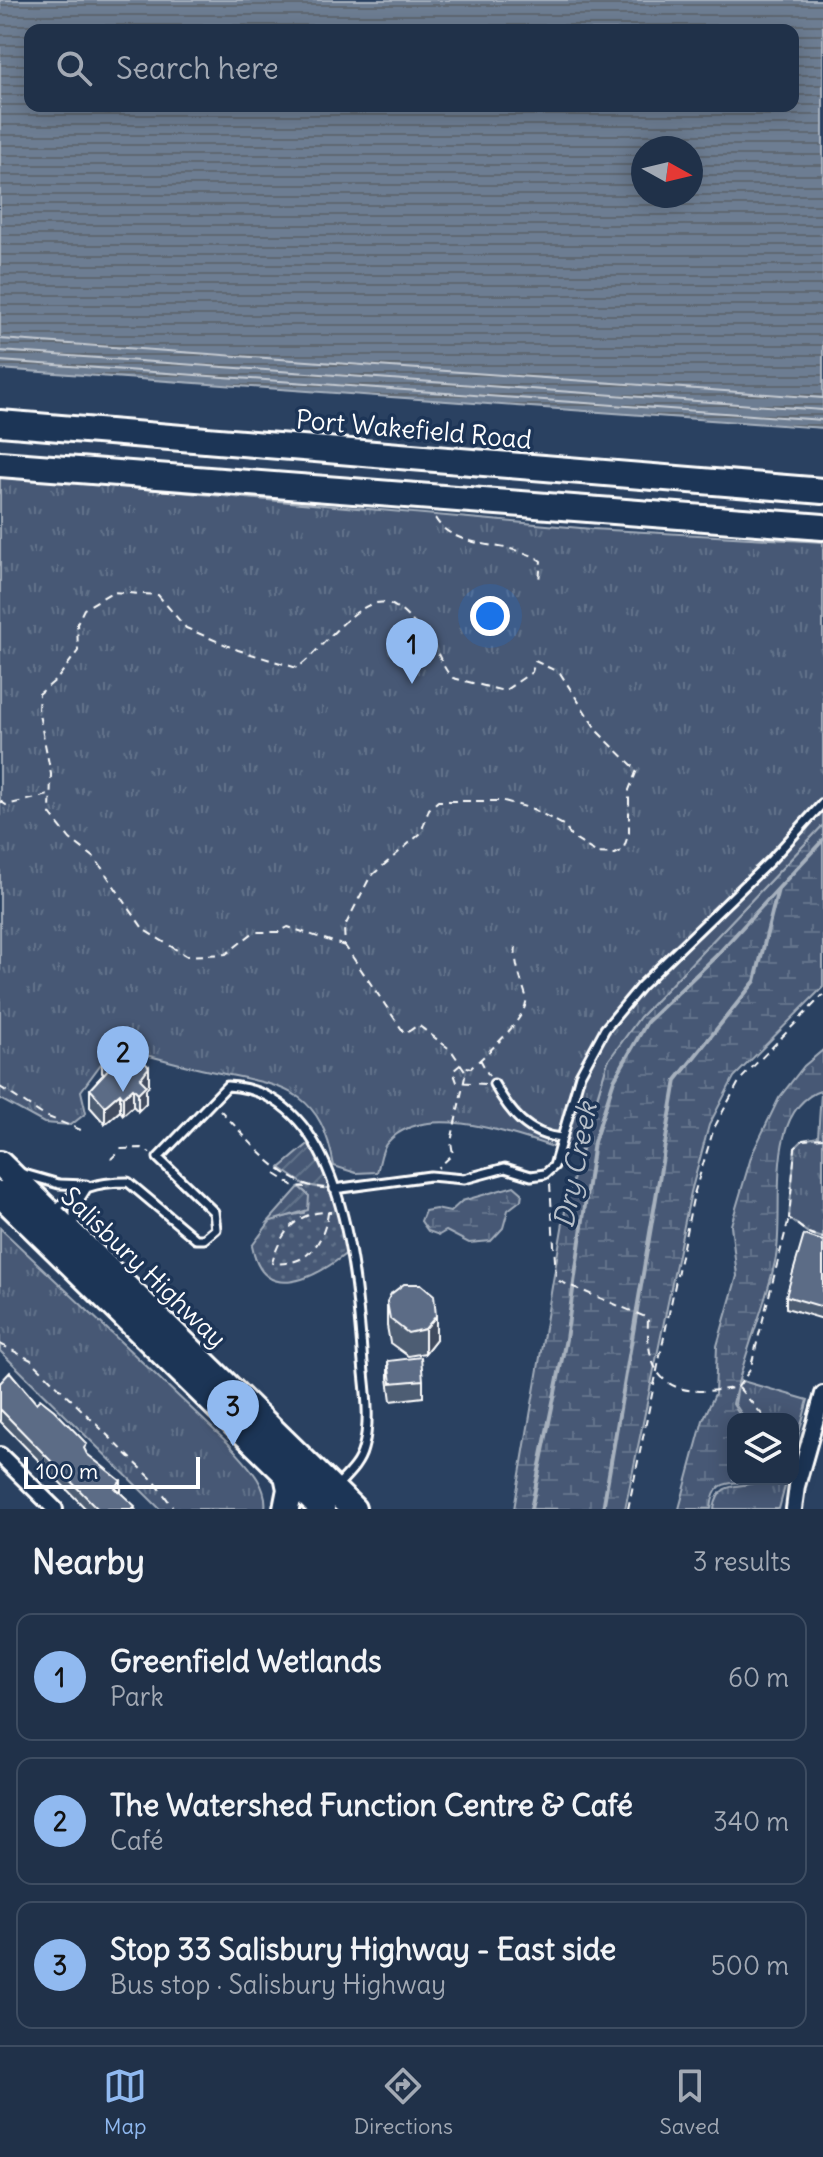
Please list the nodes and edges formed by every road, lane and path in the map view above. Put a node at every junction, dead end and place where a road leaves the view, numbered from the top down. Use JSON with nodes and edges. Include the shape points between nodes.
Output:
{"nodes":[{"id":1,"x":0,"y":423,"type":"edge"},
{"id":2,"x":0,"y":464,"type":"edge"},
{"id":3,"x":823,"y":491,"type":"edge"},
{"id":4,"x":435,"y":518,"type":"dead end"},
{"id":5,"x":823,"y":527,"type":"edge"},
{"id":6,"x":539,"y":581,"type":"dead end"},
{"id":7,"x":50,"y":795,"type":"junction"},
{"id":8,"x":0,"y":801,"type":"edge"},
{"id":9,"x":823,"y":803,"type":"edge"},
{"id":10,"x":517,"y":941,"type":"dead end"},
{"id":11,"x":345,"y":946,"type":"junction"},
{"id":12,"x":823,"y":995,"type":"edge"},
{"id":13,"x":480,"y":1059,"type":"junction"},
{"id":14,"x":463,"y":1066,"type":"junction"},
{"id":15,"x":494,"y":1084,"type":"junction"},
{"id":16,"x":464,"y":1085,"type":"junction"},
{"id":17,"x":0,"y":1087,"type":"edge"},
{"id":18,"x":210,"y":1101,"type":"junction"},
{"id":19,"x":86,"y":1132,"type":"dead end"},
{"id":20,"x":562,"y":1138,"type":"junction"},
{"id":21,"x":823,"y":1138,"type":"edge"},
{"id":22,"x":158,"y":1158,"type":"junction"},
{"id":23,"x":111,"y":1159,"type":"dead end"},
{"id":24,"x":0,"y":1163,"type":"edge"},
{"id":25,"x":275,"y":1174,"type":"dead end"},
{"id":26,"x":430,"y":1176,"type":"junction"},
{"id":27,"x":531,"y":1176,"type":"junction"},
{"id":28,"x":89,"y":1185,"type":"junction"},
{"id":29,"x":313,"y":1187,"type":"junction"},
{"id":30,"x":334,"y":1189,"type":"junction"},
{"id":31,"x":0,"y":1194,"type":"edge"},
{"id":32,"x":0,"y":1206,"type":"edge"},
{"id":33,"x":328,"y":1212,"type":"junction"},
{"id":34,"x":340,"y":1214,"type":"junction"},
{"id":35,"x":789,"y":1218,"type":"junction"},
{"id":36,"x":42,"y":1222,"type":"junction"},
{"id":37,"x":823,"y":1238,"type":"edge"},
{"id":38,"x":78,"y":1241,"type":"junction"},
{"id":39,"x":0,"y":1344,"type":"edge"},
{"id":40,"x":657,"y":1375,"type":"junction"},
{"id":41,"x":738,"y":1387,"type":"junction"},
{"id":42,"x":823,"y":1394,"type":"edge"},
{"id":43,"x":761,"y":1413,"type":"edge"},
{"id":44,"x":0,"y":1455,"type":"edge"},
{"id":45,"x":287,"y":1475,"type":"junction"},
{"id":46,"x":320,"y":1501,"type":"edge"},
{"id":47,"x":171,"y":1505,"type":"junction"},
{"id":48,"x":55,"y":1509,"type":"edge"},
{"id":49,"x":167,"y":1509,"type":"edge"},
{"id":50,"x":174,"y":1509,"type":"edge"},
{"id":51,"x":286,"y":1509,"type":"edge"},
{"id":52,"x":353,"y":1509,"type":"edge"},
{"id":53,"x":628,"y":1509,"type":"edge"},
{"id":54,"x":794,"y":1509,"type":"edge"}],
"edges":[{"from":1,"to":3,"type":"highway","name":"Port Wakefield Road"},
{"from":2,"to":5,"type":"highway"},
{"from":4,"to":6,"type":"path","via":[[464,537],[533,555],[541,561]]},
{"from":7,"to":8,"type":"path","via":[[6,805]]},
{"from":7,"to":11,"type":"path","via":[[50,814],[95,858],[144,930],[187,956],[226,954],[260,930],[279,932],[288,927]]},
{"from":7,"to":11,"type":"path","via":[[50,756],[39,694],[78,651],[77,623],[84,609],[112,592],[158,595],[177,621],[238,650],[297,668],[350,616],[371,603],[400,609],[435,646],[447,673],[476,685],[504,691],[532,672],[535,661],[554,667],[605,741],[637,770],[629,790],[629,833],[623,850],[597,853],[571,837],[565,826],[504,801],[438,801],[429,809],[421,833],[370,877],[347,921]]},
{"from":9,"to":20,"type":"lane","via":[[605,1029],[580,1075]]},
{"from":10,"to":13,"type":"path","via":[[526,1005]]},
{"from":11,"to":14,"type":"path","via":[[405,1034],[418,1025]]},
{"from":12,"to":40,"type":"path","via":[[740,1080],[714,1128],[694,1194]]},
{"from":13,"to":14,"type":"path","via":[[471,1068]]},
{"from":13,"to":15,"type":"path"},
{"from":14,"to":16,"type":"path"},
{"from":14,"to":16,"type":"path","via":[[452,1075]]},
{"from":15,"to":16,"type":"path"},
{"from":15,"to":20,"type":"lane","via":[[513,1116],[533,1130]]},
{"from":16,"to":26,"type":"path","via":[[452,1134],[453,1154]]},
{"from":17,"to":19,"type":"path","via":[[43,1115]]},
{"from":18,"to":22,"type":"lane"},
{"from":18,"to":29,"type":"path","via":[[285,1174]]},
{"from":18,"to":30,"type":"lane","via":[[227,1086],[260,1091],[279,1101],[313,1140]]},
{"from":20,"to":27,"type":"lane","via":[[554,1166]]},
{"from":21,"to":35,"type":"path","via":[[803,1140],[795,1148]]},
{"from":22,"to":23,"type":"path","via":[[142,1148],[121,1149]]},
{"from":22,"to":28,"type":"lane","via":[[214,1212],[217,1221],[211,1235],[196,1239],[128,1182]]},
{"from":24,"to":28,"type":"lane","via":[[39,1179]]},
{"from":24,"to":36,"type":"highway","name":"Salisbury Highway"},
{"from":25,"to":29,"type":"path","via":[[294,1186]]},
{"from":26,"to":27,"type":"lane","via":[[464,1179],[505,1168]]},
{"from":26,"to":30,"type":"lane"},
{"from":27,"to":40,"type":"path","via":[[552,1186],[559,1281],[648,1318],[647,1347]]},
{"from":28,"to":36,"type":"lane","via":[[72,1193]]},
{"from":28,"to":38,"type":"lane","via":[[74,1208]]},
{"from":29,"to":30,"type":"path"},
{"from":30,"to":34,"type":"lane"},
{"from":31,"to":36,"type":"highway","name":"Salisbury Highway"},
{"from":32,"to":36,"type":"street"},
{"from":33,"to":33,"type":"path","via":[[308,1214],[293,1223],[272,1263],[290,1263],[315,1250]]},
{"from":33,"to":34,"type":"path"},
{"from":34,"to":46,"type":"lane","via":[[357,1292],[367,1413],[363,1451],[355,1466]]},
{"from":35,"to":37,"type":"path"},
{"from":35,"to":41,"type":"path","via":[[750,1370]]},
{"from":36,"to":38,"type":"highway","name":"Salisbury Highway"},
{"from":36,"to":45,"type":"highway","name":"Salisbury Highway"},
{"from":38,"to":46,"type":"highway","name":"Salisbury Highway"},
{"from":39,"to":47,"type":"path","via":[[31,1360],[155,1482]]},
{"from":40,"to":41,"type":"path","via":[[674,1386],[713,1392]]},
{"from":40,"to":53,"type":"path"},
{"from":41,"to":43,"type":"path"},
{"from":42,"to":54,"type":"street"},
{"from":44,"to":48,"type":"street"},
{"from":45,"to":46,"type":"highway","name":"Salisbury Highway"},
{"from":45,"to":51,"type":"highway"},
{"from":46,"to":52,"type":"highway","name":"Salisbury Highway"},
{"from":47,"to":49,"type":"path"},
{"from":47,"to":50,"type":"path"}]}
